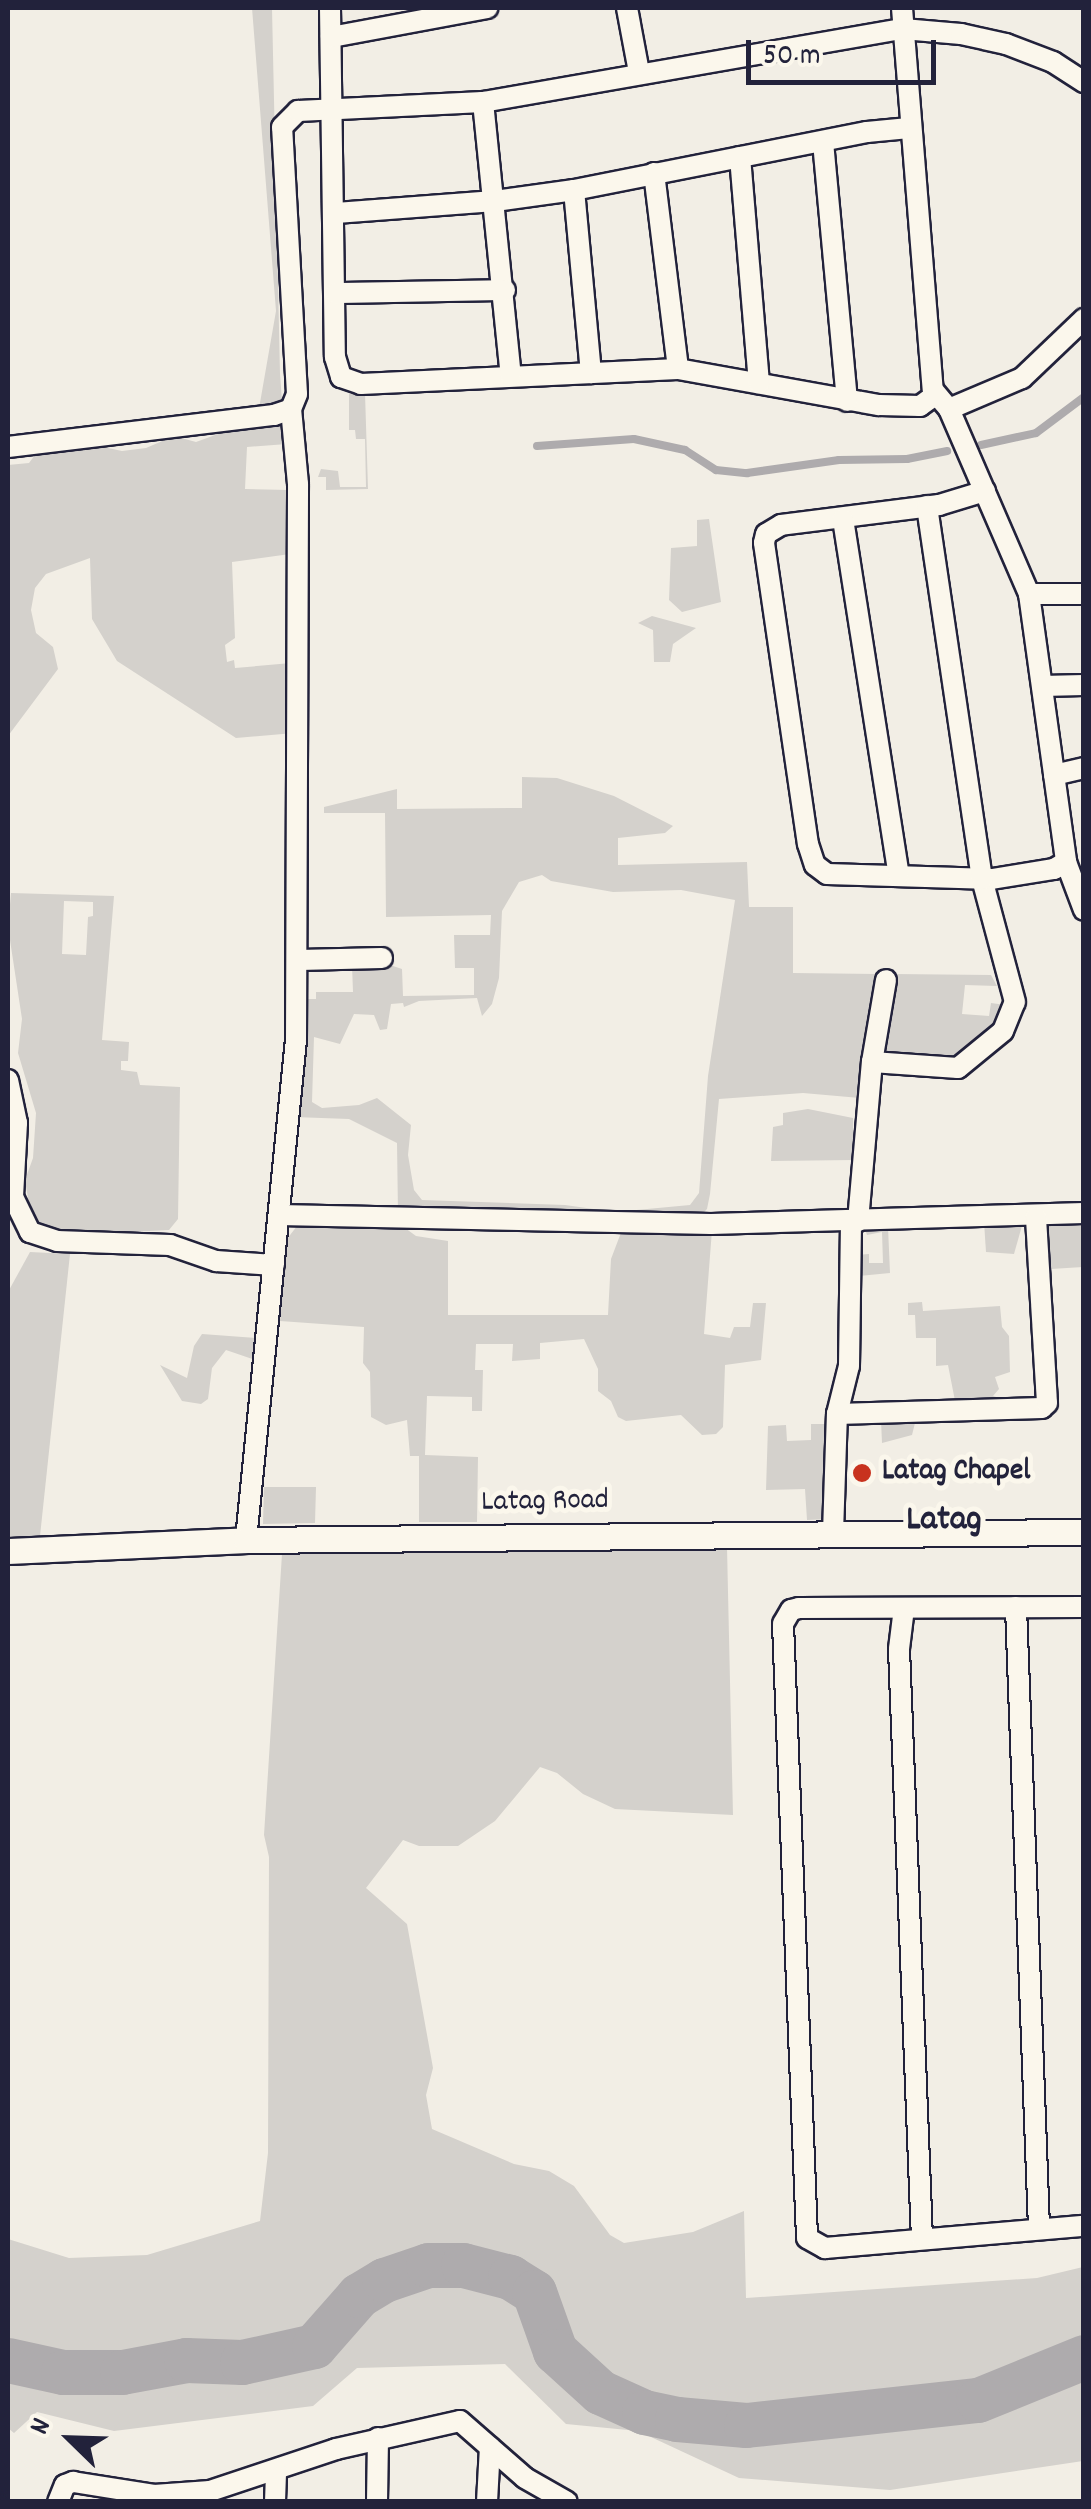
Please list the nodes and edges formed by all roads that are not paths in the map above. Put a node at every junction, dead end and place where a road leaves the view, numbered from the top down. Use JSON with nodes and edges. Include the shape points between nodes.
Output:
{"nodes":[{"id":1,"x":330,"y":8,"type":"edge"},
{"id":2,"x":487,"y":8,"type":"edge"},
{"id":3,"x":627,"y":8,"type":"edge"},
{"id":4,"x":902,"y":8,"type":"edge"},
{"id":5,"x":903,"y":30,"type":"junction"},
{"id":6,"x":330,"y":38,"type":"junction"},
{"id":7,"x":639,"y":72,"type":"junction"},
{"id":8,"x":1084,"y":82,"type":"edge"},
{"id":9,"x":483,"y":102,"type":"junction"},
{"id":10,"x":334,"y":109,"type":"junction"},
{"id":11,"x":909,"y":128,"type":"junction"},
{"id":12,"x":823,"y":142,"type":"junction"},
{"id":13,"x":740,"y":157,"type":"junction"},
{"id":14,"x":654,"y":174,"type":"junction"},
{"id":15,"x":574,"y":190,"type":"junction"},
{"id":16,"x":495,"y":202,"type":"junction"},
{"id":17,"x":336,"y":213,"type":"junction"},
{"id":18,"x":506,"y":290,"type":"junction"},
{"id":19,"x":336,"y":294,"type":"junction"},
{"id":20,"x":1084,"y":319,"type":"edge"},
{"id":21,"x":678,"y":369,"type":"junction"},
{"id":22,"x":591,"y":373,"type":"junction"},
{"id":23,"x":512,"y":376,"type":"junction"},
{"id":24,"x":760,"y":383,"type":"junction"},
{"id":25,"x":847,"y":400,"type":"junction"},
{"id":26,"x":942,"y":402,"type":"junction"},
{"id":27,"x":290,"y":409,"type":"junction"},
{"id":28,"x":8,"y":447,"type":"edge"},
{"id":29,"x":984,"y":491,"type":"junction"},
{"id":30,"x":927,"y":506,"type":"junction"},
{"id":31,"x":844,"y":519,"type":"junction"},
{"id":32,"x":1030,"y":594,"type":"junction"},
{"id":33,"x":1084,"y":594,"type":"edge"},
{"id":34,"x":1084,"y":685,"type":"edge"},
{"id":35,"x":1042,"y":686,"type":"junction"},
{"id":36,"x":1084,"y":768,"type":"edge"},
{"id":37,"x":1054,"y":775,"type":"junction"},
{"id":38,"x":1071,"y":857,"type":"edge"},
{"id":39,"x":899,"y":875,"type":"junction"},
{"id":40,"x":982,"y":879,"type":"junction"},
{"id":41,"x":1084,"y":910,"type":"edge"},
{"id":42,"x":382,"y":958,"type":"dead end"},
{"id":43,"x":299,"y":960,"type":"junction"},
{"id":44,"x":886,"y":980,"type":"dead end"},
{"id":45,"x":872,"y":1062,"type":"junction"},
{"id":46,"x":8,"y":1080,"type":"edge"},
{"id":47,"x":1084,"y":1213,"type":"edge"},
{"id":48,"x":279,"y":1215,"type":"junction"},
{"id":49,"x":1036,"y":1218,"type":"junction"},
{"id":50,"x":855,"y":1221,"type":"junction"},
{"id":51,"x":274,"y":1264,"type":"junction"},
{"id":52,"x":838,"y":1414,"type":"junction"},
{"id":53,"x":1084,"y":1532,"type":"edge"},
{"id":54,"x":833,"y":1534,"type":"junction"},
{"id":55,"x":246,"y":1540,"type":"junction"},
{"id":56,"x":8,"y":1551,"type":"edge"},
{"id":57,"x":1016,"y":1607,"type":"junction"},
{"id":58,"x":1084,"y":1607,"type":"edge"},
{"id":59,"x":904,"y":1608,"type":"junction"},
{"id":60,"x":1084,"y":2226,"type":"edge"},
{"id":61,"x":1039,"y":2229,"type":"junction"},
{"id":62,"x":922,"y":2239,"type":"junction"},
{"id":63,"x":378,"y":2438,"type":"junction"},
{"id":64,"x":490,"y":2447,"type":"junction"},
{"id":65,"x":276,"y":2471,"type":"junction"},
{"id":66,"x":170,"y":2498,"type":"edge"},
{"id":67,"x":58,"y":2502,"type":"edge"},
{"id":68,"x":275,"y":2502,"type":"edge"},
{"id":69,"x":377,"y":2502,"type":"edge"},
{"id":70,"x":487,"y":2502,"type":"edge"},
{"id":71,"x":567,"y":2502,"type":"edge"}],
"edges":[{"from":1,"to":6,"type":"street"},
{"from":2,"to":6,"type":"street"},
{"from":3,"to":7,"type":"street"},
{"from":4,"to":5,"type":"street"},
{"from":5,"to":7,"type":"street"},
{"from":5,"to":8,"type":"street","via":[[1006,44]]},
{"from":5,"to":11,"type":"street"},
{"from":6,"to":10,"type":"street"},
{"from":7,"to":9,"type":"street"},
{"from":9,"to":10,"type":"street"},
{"from":9,"to":16,"type":"street"},
{"from":10,"to":17,"type":"street"},
{"from":10,"to":27,"type":"street","via":[[298,111],[282,127],[297,394]]},
{"from":11,"to":12,"type":"street"},
{"from":11,"to":26,"type":"street"},
{"from":12,"to":13,"type":"street"},
{"from":12,"to":25,"type":"street"},
{"from":13,"to":14,"type":"street"},
{"from":13,"to":24,"type":"street"},
{"from":14,"to":15,"type":"street"},
{"from":14,"to":21,"type":"street"},
{"from":15,"to":16,"type":"street"},
{"from":15,"to":22,"type":"street"},
{"from":16,"to":17,"type":"street"},
{"from":16,"to":18,"type":"street"},
{"from":17,"to":19,"type":"street"},
{"from":18,"to":19,"type":"street"},
{"from":18,"to":23,"type":"street"},
{"from":19,"to":23,"type":"street","via":[[341,377],[361,384]]},
{"from":20,"to":26,"type":"street","via":[[1022,378]]},
{"from":21,"to":22,"type":"street"},
{"from":21,"to":24,"type":"street"},
{"from":22,"to":23,"type":"street"},
{"from":24,"to":25,"type":"street"},
{"from":25,"to":26,"type":"street","via":[[906,407]]},
{"from":26,"to":29,"type":"street"},
{"from":27,"to":28,"type":"street"},
{"from":27,"to":43,"type":"street","via":[[298,484]]},
{"from":29,"to":30,"type":"street"},
{"from":29,"to":32,"type":"street"},
{"from":30,"to":31,"type":"street"},
{"from":30,"to":40,"type":"street"},
{"from":31,"to":39,"type":"street"},
{"from":31,"to":39,"type":"street","via":[[781,524],[764,542],[799,788],[808,844],[821,871]]},
{"from":32,"to":33,"type":"street"},
{"from":32,"to":35,"type":"street"},
{"from":34,"to":35,"type":"street"},
{"from":35,"to":37,"type":"street"},
{"from":36,"to":37,"type":"street"},
{"from":37,"to":38,"type":"street"},
{"from":38,"to":40,"type":"street","via":[[1054,868]]},
{"from":38,"to":41,"type":"street"},
{"from":39,"to":40,"type":"street"},
{"from":40,"to":45,"type":"street","via":[[1014,986],[1016,1002],[1003,1031],[958,1068]]},
{"from":42,"to":43,"type":"street"},
{"from":43,"to":48,"type":"street"},
{"from":44,"to":45,"type":"street"},
{"from":45,"to":50,"type":"street"},
{"from":46,"to":51,"type":"street","via":[[17,1123],[12,1196],[30,1232],[56,1242],[170,1245],[216,1260]]},
{"from":47,"to":49,"type":"street"},
{"from":48,"to":50,"type":"street","via":[[600,1224]]},
{"from":48,"to":51,"type":"street"},
{"from":49,"to":50,"type":"street"},
{"from":49,"to":52,"type":"street","via":[[1047,1403],[1042,1408]]},
{"from":50,"to":52,"type":"street","via":[[849,1366]]},
{"from":51,"to":55,"type":"street"},
{"from":52,"to":54,"type":"street"},
{"from":53,"to":54,"type":"street","name":"Latag Road"},
{"from":54,"to":55,"type":"street","name":"Latag Road"},
{"from":55,"to":56,"type":"street","name":"Latag Road"},
{"from":57,"to":58,"type":"street"},
{"from":57,"to":59,"type":"street"},
{"from":57,"to":61,"type":"street"},
{"from":59,"to":62,"type":"street","via":[[898,1649]]},
{"from":59,"to":62,"type":"street","via":[[798,1608],[783,1624],[808,2238],[825,2248]]},
{"from":60,"to":61,"type":"street"},
{"from":61,"to":62,"type":"street"},
{"from":63,"to":64,"type":"street","via":[[460,2421]]},
{"from":63,"to":65,"type":"street"},
{"from":63,"to":69,"type":"street"},
{"from":64,"to":70,"type":"street"},
{"from":64,"to":71,"type":"street"},
{"from":65,"to":66,"type":"street"},
{"from":65,"to":68,"type":"street"},
{"from":66,"to":67,"type":"street","via":[[73,2482]]}]}
